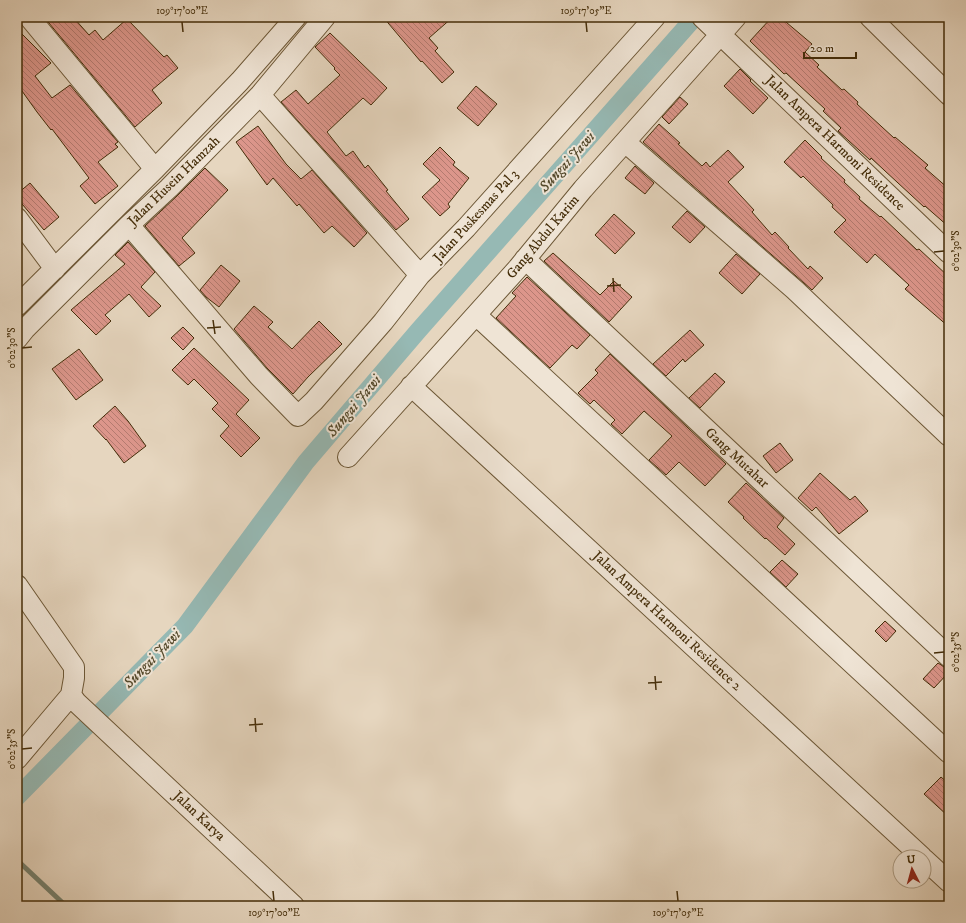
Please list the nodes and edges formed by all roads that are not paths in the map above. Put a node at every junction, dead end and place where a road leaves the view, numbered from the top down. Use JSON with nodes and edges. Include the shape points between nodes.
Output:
{"nodes":[{"id":1,"x":29,"y":17,"type":"edge"},
{"id":2,"x":296,"y":17,"type":"edge"},
{"id":3,"x":325,"y":17,"type":"edge"},
{"id":4,"x":655,"y":17,"type":"edge"},
{"id":5,"x":736,"y":17,"type":"edge"},
{"id":6,"x":870,"y":17,"type":"edge"},
{"id":7,"x":712,"y":26,"type":"edge"},
{"id":8,"x":260,"y":95,"type":"junction"},
{"id":9,"x":949,"y":95,"type":"edge"},
{"id":10,"x":625,"y":142,"type":"junction"},
{"id":11,"x":155,"y":169,"type":"junction"},
{"id":12,"x":17,"y":218,"type":"edge"},
{"id":13,"x":129,"y":224,"type":"junction"},
{"id":14,"x":949,"y":253,"type":"edge"},
{"id":15,"x":525,"y":259,"type":"junction"},
{"id":16,"x":55,"y":269,"type":"junction"},
{"id":17,"x":420,"y":275,"type":"junction"},
{"id":18,"x":17,"y":306,"type":"edge"},
{"id":19,"x":476,"y":315,"type":"junction"},
{"id":20,"x":17,"y":339,"type":"edge"},
{"id":21,"x":411,"y":386,"type":"junction"},
{"id":22,"x":949,"y":436,"type":"edge"},
{"id":23,"x":348,"y":456,"type":"dead end"},
{"id":24,"x":17,"y":585,"type":"edge"},
{"id":25,"x":949,"y":657,"type":"edge"},
{"id":26,"x":74,"y":698,"type":"junction"},
{"id":27,"x":949,"y":753,"type":"edge"},
{"id":28,"x":17,"y":759,"type":"edge"},
{"id":29,"x":913,"y":849,"type":"edge"},
{"id":30,"x":932,"y":866,"type":"edge"},
{"id":31,"x":949,"y":882,"type":"edge"},
{"id":32,"x":294,"y":906,"type":"edge"}],
"edges":[{"from":1,"to":11,"type":"street"},
{"from":2,"to":11,"type":"street","name":"Jalan Husein Hamzah","via":[[240,81]]},
{"from":3,"to":8,"type":"street","name":"Jalan Husein Hamzah"},
{"from":4,"to":17,"type":"street","name":"Jalan Puskesmas Pal 3","via":[[466,228]]},
{"from":5,"to":7,"type":"street","name":"Gang Abdul Karim"},
{"from":6,"to":9,"type":"street"},
{"from":7,"to":10,"type":"street","name":"Gang Abdul Karim"},
{"from":7,"to":14,"type":"street","name":"Jalan Ampera Harmoni Residence"},
{"from":8,"to":13,"type":"street","name":"Jalan Husein Hamzah","via":[[169,188]]},
{"from":8,"to":17,"type":"street"},
{"from":10,"to":15,"type":"street","name":"Gang Abdul Karim"},
{"from":10,"to":22,"type":"street","via":[[795,290]]},
{"from":11,"to":16,"type":"street","name":"Jalan Husein Hamzah"},
{"from":12,"to":16,"type":"street"},
{"from":13,"to":17,"type":"street","name":"Jalan Puskesmas Pal 3","via":[[259,376],[298,416],[383,322]]},
{"from":13,"to":20,"type":"street","name":"Jalan Husein Hamzah"},
{"from":15,"to":19,"type":"street","name":"Gang Abdul Karim"},
{"from":15,"to":25,"type":"street","name":"Gang Mutahar"},
{"from":16,"to":18,"type":"street","name":"Jalan Husein Hamzah"},
{"from":19,"to":21,"type":"street","name":"Gang Abdul Karim"},
{"from":19,"to":27,"type":"street"},
{"from":21,"to":23,"type":"street","name":"Gang Abdul Karim"},
{"from":21,"to":29,"type":"street","name":"Jalan Ampera Harmoni Residence 2"},
{"from":24,"to":26,"type":"street","via":[[74,667]]},
{"from":26,"to":28,"type":"street"},
{"from":26,"to":32,"type":"street","name":"Jalan Karya"},
{"from":30,"to":31,"type":"street"}]}
